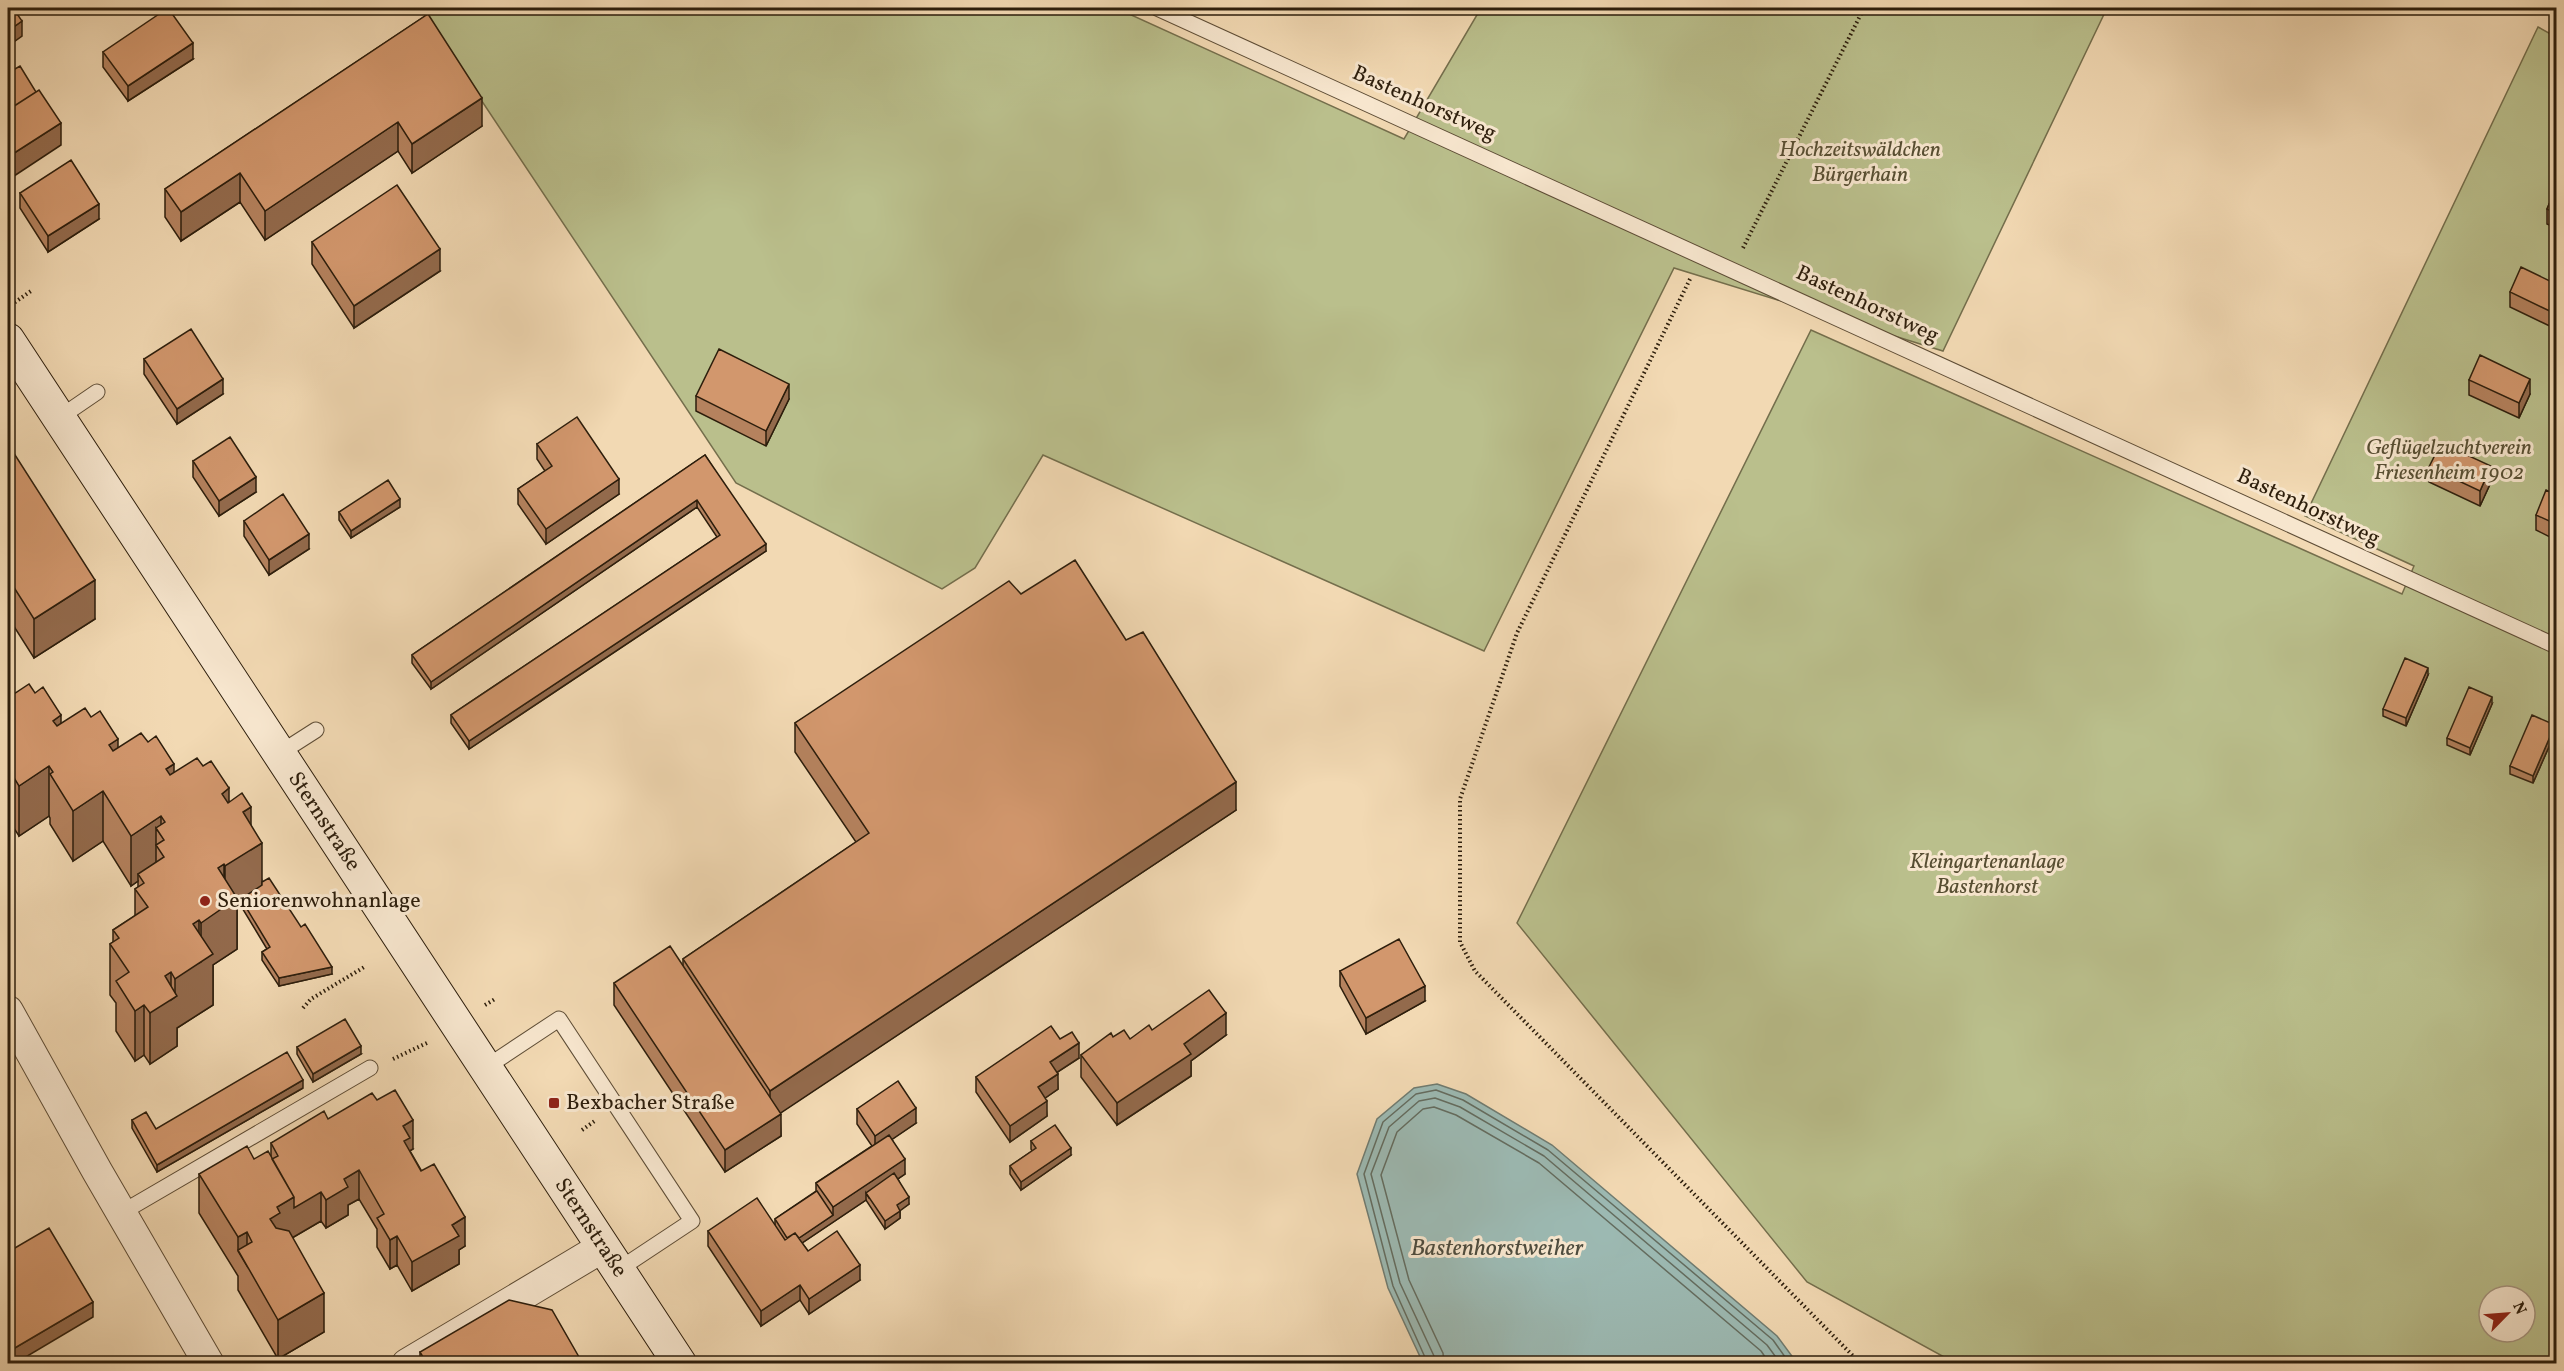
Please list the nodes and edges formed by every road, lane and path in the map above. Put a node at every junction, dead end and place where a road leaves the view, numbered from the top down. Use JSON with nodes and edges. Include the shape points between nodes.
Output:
{"nodes":[{"id":1,"x":1157,"y":8,"type":"edge"},
{"id":2,"x":1864,"y":8,"type":"edge"},
{"id":3,"x":1702,"y":255,"type":"junction"},
{"id":4,"x":1732,"y":268,"type":"junction"},
{"id":5,"x":32,"y":291,"type":"dead end"},
{"id":6,"x":8,"y":307,"type":"edge"},
{"id":7,"x":8,"y":340,"type":"edge"},
{"id":8,"x":97,"y":392,"type":"dead end"},
{"id":9,"x":59,"y":418,"type":"junction"},
{"id":10,"x":2556,"y":646,"type":"edge"},
{"id":11,"x":316,"y":730,"type":"dead end"},
{"id":12,"x":280,"y":753,"type":"junction"},
{"id":13,"x":366,"y":966,"type":"dead end"},
{"id":14,"x":303,"y":1008,"type":"dead end"},
{"id":15,"x":8,"y":1011,"type":"edge"},
{"id":16,"x":370,"y":1068,"type":"dead end"},
{"id":17,"x":485,"y":1068,"type":"junction"},
{"id":18,"x":121,"y":1213,"type":"junction"},
{"id":19,"x":611,"y":1258,"type":"junction"},
{"id":20,"x":209,"y":1364,"type":"edge"},
{"id":21,"x":407,"y":1364,"type":"edge"},
{"id":22,"x":680,"y":1364,"type":"edge"},
{"id":23,"x":1861,"y":1364,"type":"edge"}],
"edges":[{"from":1,"to":3,"type":"lane","name":"Bastenhorstweg"},
{"from":2,"to":4,"type":"path"},
{"from":3,"to":4,"type":"lane","name":"Bastenhorstweg"},
{"from":3,"to":23,"type":"path","via":[[1517,633],[1460,799],[1461,942],[1475,971]]},
{"from":4,"to":10,"type":"lane","name":"Bastenhorstweg"},
{"from":5,"to":6,"type":"path"},
{"from":7,"to":9,"type":"main road","name":"Sternstraße"},
{"from":8,"to":9,"type":"lane"},
{"from":9,"to":12,"type":"main road","name":"Sternstraße"},
{"from":11,"to":12,"type":"lane"},
{"from":12,"to":17,"type":"main road","name":"Sternstraße"},
{"from":13,"to":14,"type":"path","via":[[311,999]]},
{"from":15,"to":18,"type":"street"},
{"from":16,"to":18,"type":"lane"},
{"from":17,"to":19,"type":"main road","name":"Sternstraße"},
{"from":17,"to":19,"type":"lane","via":[[559,1019],[692,1221]]},
{"from":18,"to":20,"type":"street"},
{"from":19,"to":21,"type":"street"},
{"from":19,"to":22,"type":"main road","name":"Sternstraße"}]}
